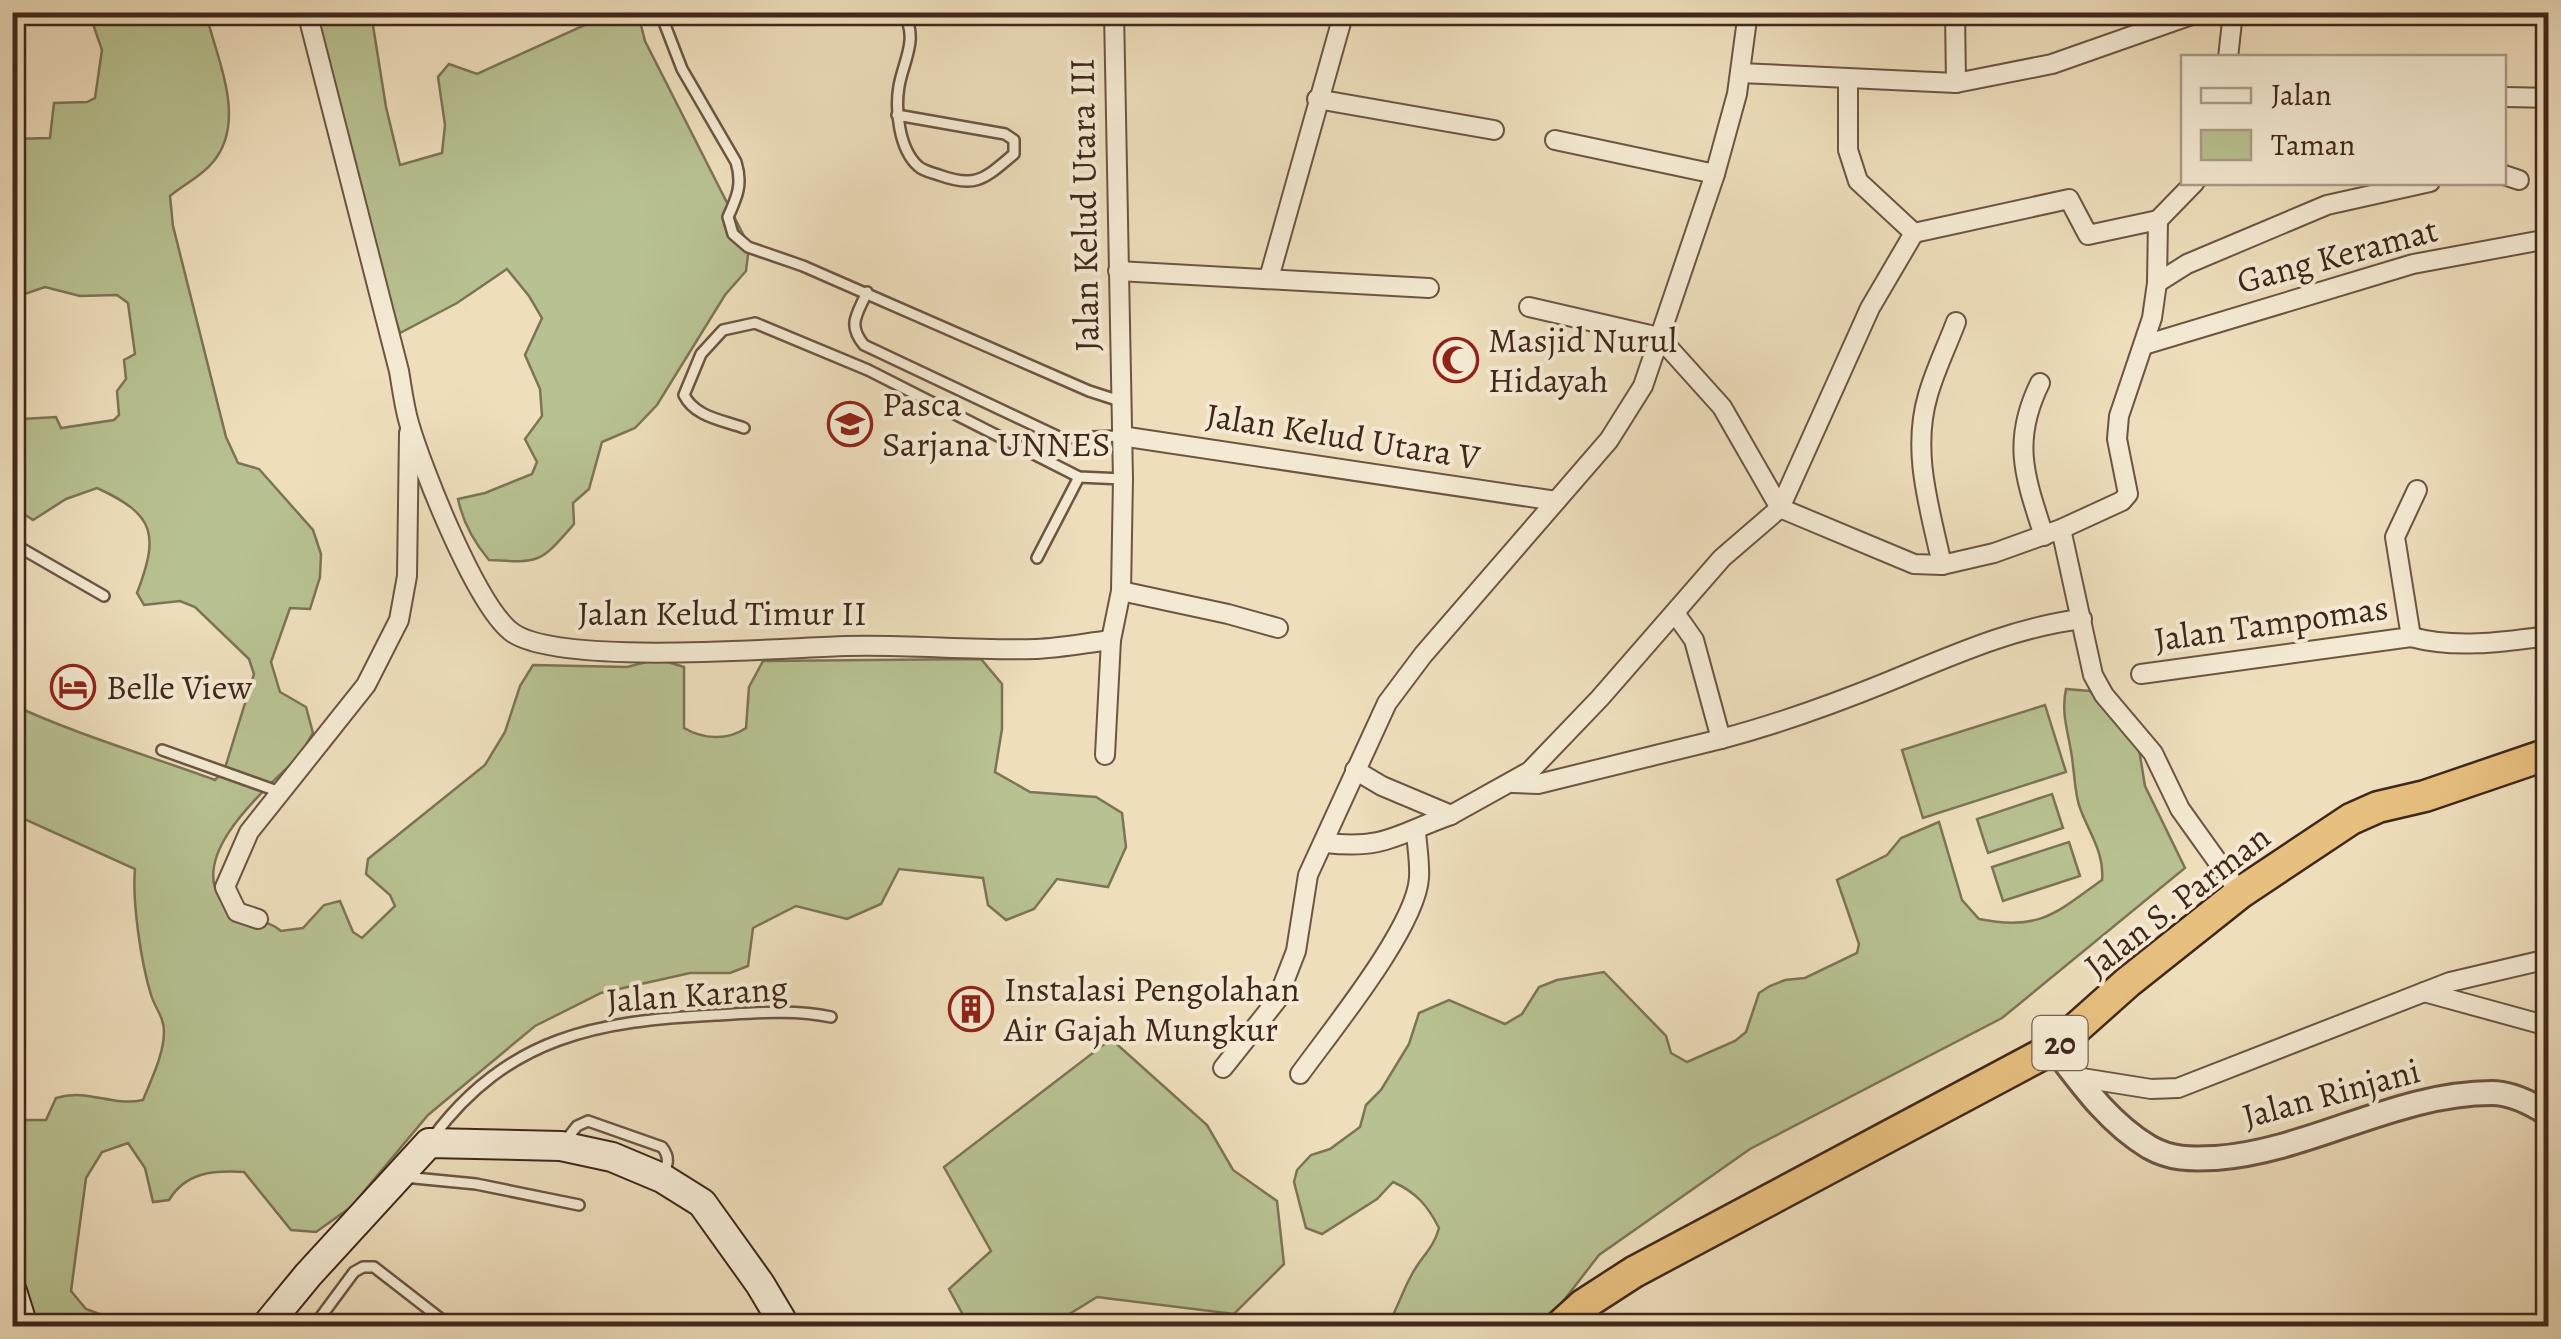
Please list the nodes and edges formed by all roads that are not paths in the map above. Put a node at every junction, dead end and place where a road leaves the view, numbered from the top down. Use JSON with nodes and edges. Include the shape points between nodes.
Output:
{"nodes":[{"id":1,"x":307,"y":12,"type":"edge"},
{"id":2,"x":660,"y":12,"type":"edge"},
{"id":3,"x":904,"y":12,"type":"edge"},
{"id":4,"x":1114,"y":12,"type":"edge"},
{"id":5,"x":1344,"y":12,"type":"edge"},
{"id":6,"x":1748,"y":12,"type":"edge"},
{"id":7,"x":1955,"y":12,"type":"edge"},
{"id":8,"x":2200,"y":12,"type":"edge"},
{"id":9,"x":2233,"y":12,"type":"edge"},
{"id":10,"x":2228,"y":55,"type":"edge"},
{"id":11,"x":1740,"y":73,"type":"junction"},
{"id":12,"x":1848,"y":78,"type":"junction"},
{"id":13,"x":1956,"y":83,"type":"junction"},
{"id":14,"x":2506,"y":97,"type":"edge"},
{"id":15,"x":1318,"y":98,"type":"junction"},
{"id":16,"x":2548,"y":98,"type":"edge"},
{"id":17,"x":897,"y":114,"type":"junction"},
{"id":18,"x":1494,"y":130,"type":"dead end"},
{"id":19,"x":1556,"y":140,"type":"dead end"},
{"id":20,"x":1715,"y":174,"type":"junction"},
{"id":21,"x":2192,"y":185,"type":"edge"},
{"id":22,"x":2417,"y":185,"type":"edge"},
{"id":23,"x":2158,"y":220,"type":"junction"},
{"id":24,"x":1914,"y":233,"type":"junction"},
{"id":25,"x":2548,"y":240,"type":"edge"},
{"id":26,"x":1118,"y":270,"type":"junction"},
{"id":27,"x":1268,"y":278,"type":"junction"},
{"id":28,"x":2157,"y":283,"type":"junction"},
{"id":29,"x":1429,"y":288,"type":"dead end"},
{"id":30,"x":867,"y":292,"type":"junction"},
{"id":31,"x":1529,"y":307,"type":"dead end"},
{"id":32,"x":1956,"y":322,"type":"dead end"},
{"id":33,"x":1659,"y":337,"type":"junction"},
{"id":34,"x":2144,"y":345,"type":"junction"},
{"id":35,"x":2040,"y":383,"type":"dead end"},
{"id":36,"x":1121,"y":401,"type":"junction"},
{"id":37,"x":409,"y":423,"type":"junction"},
{"id":38,"x":744,"y":428,"type":"dead end"},
{"id":39,"x":1121,"y":436,"type":"junction"},
{"id":40,"x":1080,"y":477,"type":"junction"},
{"id":41,"x":1123,"y":479,"type":"junction"},
{"id":42,"x":2417,"y":490,"type":"dead end"},
{"id":43,"x":1556,"y":501,"type":"junction"},
{"id":44,"x":1780,"y":508,"type":"junction"},
{"id":45,"x":2052,"y":532,"type":"junction"},
{"id":46,"x":12,"y":543,"type":"edge"},
{"id":47,"x":1037,"y":558,"type":"dead end"},
{"id":48,"x":1942,"y":565,"type":"junction"},
{"id":49,"x":1121,"y":592,"type":"junction"},
{"id":50,"x":104,"y":596,"type":"dead end"},
{"id":51,"x":1674,"y":613,"type":"junction"},
{"id":52,"x":2082,"y":619,"type":"junction"},
{"id":53,"x":1278,"y":628,"type":"dead end"},
{"id":54,"x":2548,"y":636,"type":"edge"},
{"id":55,"x":2410,"y":637,"type":"junction"},
{"id":56,"x":1111,"y":640,"type":"junction"},
{"id":57,"x":2140,"y":674,"type":"dead end"},
{"id":58,"x":1721,"y":739,"type":"junction"},
{"id":59,"x":162,"y":750,"type":"dead end"},
{"id":60,"x":2548,"y":754,"type":"edge"},
{"id":61,"x":1105,"y":755,"type":"dead end"},
{"id":62,"x":1355,"y":770,"type":"junction"},
{"id":63,"x":1513,"y":783,"type":"junction"},
{"id":64,"x":280,"y":792,"type":"junction"},
{"id":65,"x":1451,"y":815,"type":"junction"},
{"id":66,"x":1416,"y":832,"type":"junction"},
{"id":67,"x":1326,"y":843,"type":"junction"},
{"id":68,"x":2240,"y":894,"type":"junction"},
{"id":69,"x":258,"y":920,"type":"dead end"},
{"id":70,"x":2548,"y":959,"type":"edge"},
{"id":71,"x":2424,"y":992,"type":"junction"},
{"id":72,"x":831,"y":1017,"type":"dead end"},
{"id":73,"x":2548,"y":1026,"type":"edge"},
{"id":74,"x":2054,"y":1048,"type":"junction"},
{"id":75,"x":1223,"y":1068,"type":"dead end"},
{"id":76,"x":1300,"y":1074,"type":"dead end"},
{"id":77,"x":2076,"y":1076,"type":"junction"},
{"id":78,"x":2548,"y":1114,"type":"edge"},
{"id":79,"x":429,"y":1144,"type":"junction"},
{"id":80,"x":396,"y":1177,"type":"junction"},
{"id":81,"x":579,"y":1205,"type":"dead end"},
{"id":82,"x":12,"y":1291,"type":"edge"},
{"id":83,"x":22,"y":1326,"type":"edge"},
{"id":84,"x":266,"y":1326,"type":"edge"},
{"id":85,"x":314,"y":1326,"type":"edge"},
{"id":86,"x":450,"y":1326,"type":"edge"},
{"id":87,"x":785,"y":1326,"type":"edge"},
{"id":88,"x":1560,"y":1326,"type":"edge"}],
"edges":[{"from":1,"to":37,"type":"street","name":"Jalan Kelud Timur II"},
{"from":2,"to":30,"type":"lane","via":[[682,69],[736,162],[740,191],[728,217],[733,234],[748,247]]},
{"from":3,"to":17,"type":"lane","via":[[912,36]]},
{"from":4,"to":26,"type":"street","name":"Jalan Kelud Utara III"},
{"from":5,"to":15,"type":"street"},
{"from":6,"to":11,"type":"street"},
{"from":7,"to":13,"type":"street"},
{"from":8,"to":13,"type":"street","via":[[2052,64]]},
{"from":9,"to":10,"type":"street"},
{"from":11,"to":12,"type":"street"},
{"from":11,"to":20,"type":"street"},
{"from":12,"to":13,"type":"street"},
{"from":12,"to":24,"type":"street","via":[[1848,150],[1858,181]]},
{"from":14,"to":16,"type":"street"},
{"from":15,"to":18,"type":"street"},
{"from":15,"to":27,"type":"street"},
{"from":17,"to":17,"type":"lane","via":[[1006,134],[1014,140],[1014,154],[984,179],[964,184],[919,168]]},
{"from":19,"to":20,"type":"street"},
{"from":20,"to":33,"type":"street"},
{"from":21,"to":23,"type":"street"},
{"from":22,"to":28,"type":"street","via":[[2327,205]]},
{"from":23,"to":24,"type":"street","via":[[2088,235],[2070,199]]},
{"from":23,"to":28,"type":"street"},
{"from":24,"to":44,"type":"street","via":[[1870,308]]},
{"from":25,"to":34,"type":"street","name":"Gang Keramat","via":[[2413,264]]},
{"from":26,"to":27,"type":"street"},
{"from":26,"to":36,"type":"street","name":"Jalan Kelud Utara III"},
{"from":27,"to":29,"type":"street"},
{"from":28,"to":34,"type":"street"},
{"from":30,"to":36,"type":"lane"},
{"from":30,"to":39,"type":"lane","via":[[853,324],[864,345],[1061,438]]},
{"from":31,"to":33,"type":"street"},
{"from":32,"to":48,"type":"street","via":[[1922,428],[1922,470]]},
{"from":33,"to":43,"type":"street","via":[[1643,386],[1609,440]]},
{"from":33,"to":44,"type":"street","via":[[1722,407]]},
{"from":34,"to":45,"type":"street","via":[[2119,416],[2128,494]]},
{"from":35,"to":45,"type":"street","via":[[2022,455],[2026,486]]},
{"from":36,"to":39,"type":"street","name":"Jalan Kelud Utara III"},
{"from":37,"to":56,"type":"street","name":"Jalan Kelud Timur II","via":[[484,601],[513,633],[532,641],[680,652],[1037,649]]},
{"from":37,"to":64,"type":"street","via":[[399,620],[366,684]]},
{"from":38,"to":40,"type":"lane","via":[[690,407],[684,395],[701,354],[724,330],[755,323],[868,370]]},
{"from":39,"to":41,"type":"street","name":"Jalan Kelud Utara III"},
{"from":39,"to":43,"type":"street","name":"Jalan Kelud Utara V"},
{"from":40,"to":41,"type":"lane"},
{"from":40,"to":47,"type":"lane"},
{"from":41,"to":49,"type":"street","name":"Jalan Kelud Utara III"},
{"from":42,"to":55,"type":"street","name":"Jalan Tampomas","via":[[2395,536]]},
{"from":43,"to":62,"type":"street","via":[[1387,703]]},
{"from":44,"to":48,"type":"street","via":[[1914,564]]},
{"from":44,"to":51,"type":"street","via":[[1722,558]]},
{"from":45,"to":48,"type":"street"},
{"from":45,"to":52,"type":"street"},
{"from":46,"to":50,"type":"lane"},
{"from":49,"to":53,"type":"street"},
{"from":49,"to":56,"type":"street","name":"Jalan Kelud Utara III"},
{"from":51,"to":58,"type":"street","via":[[1694,640]]},
{"from":51,"to":63,"type":"street"},
{"from":52,"to":58,"type":"street","via":[[1979,644]]},
{"from":52,"to":68,"type":"street","via":[[2104,695],[2152,753],[2180,809]]},
{"from":54,"to":55,"type":"street","name":"Jalan Tampomas","via":[[2490,644]]},
{"from":55,"to":57,"type":"street","name":"Jalan Tampomas"},
{"from":56,"to":61,"type":"street","name":"Jalan Kelud Utara III"},
{"from":58,"to":63,"type":"street","via":[[1538,784]]},
{"from":59,"to":64,"type":"lane"},
{"from":60,"to":68,"type":"highway","name":"Jalan S. Parman","number":"20","via":[[2364,813]]},
{"from":62,"to":65,"type":"street"},
{"from":62,"to":67,"type":"street"},
{"from":63,"to":65,"type":"street"},
{"from":64,"to":69,"type":"street","via":[[249,832],[225,886],[237,912]]},
{"from":65,"to":66,"type":"street"},
{"from":66,"to":67,"type":"street","via":[[1376,844]]},
{"from":66,"to":76,"type":"street","via":[[1419,881],[1403,922]]},
{"from":67,"to":75,"type":"street","via":[[1308,875],[1296,951],[1269,1014]]},
{"from":68,"to":74,"type":"highway","name":"Jalan S. Parman","number":"20"},
{"from":70,"to":71,"type":"street"},
{"from":71,"to":73,"type":"street"},
{"from":71,"to":77,"type":"street","via":[[2178,1088]]},
{"from":72,"to":79,"type":"lane","name":"Jalan Karang","via":[[664,1018],[552,1041],[490,1078],[456,1107]]},
{"from":74,"to":77,"type":"street","name":"Jalan Rinjani"},
{"from":74,"to":88,"type":"highway","name":"Jalan S. Parman","number":"20","via":[[1634,1272]]},
{"from":77,"to":78,"type":"street","name":"Jalan Rinjani","via":[[2116,1124],[2180,1160],[2284,1147],[2438,1099],[2494,1093],[2526,1100]]},
{"from":79,"to":80,"type":"main road"},
{"from":79,"to":87,"type":"main road","via":[[561,1146],[662,1178],[702,1203]]},
{"from":80,"to":81,"type":"lane","via":[[476,1184]]},
{"from":80,"to":84,"type":"main road"},
{"from":82,"to":83,"type":"main road"},
{"from":85,"to":86,"type":"lane","via":[[363,1267],[374,1268]]}]}
